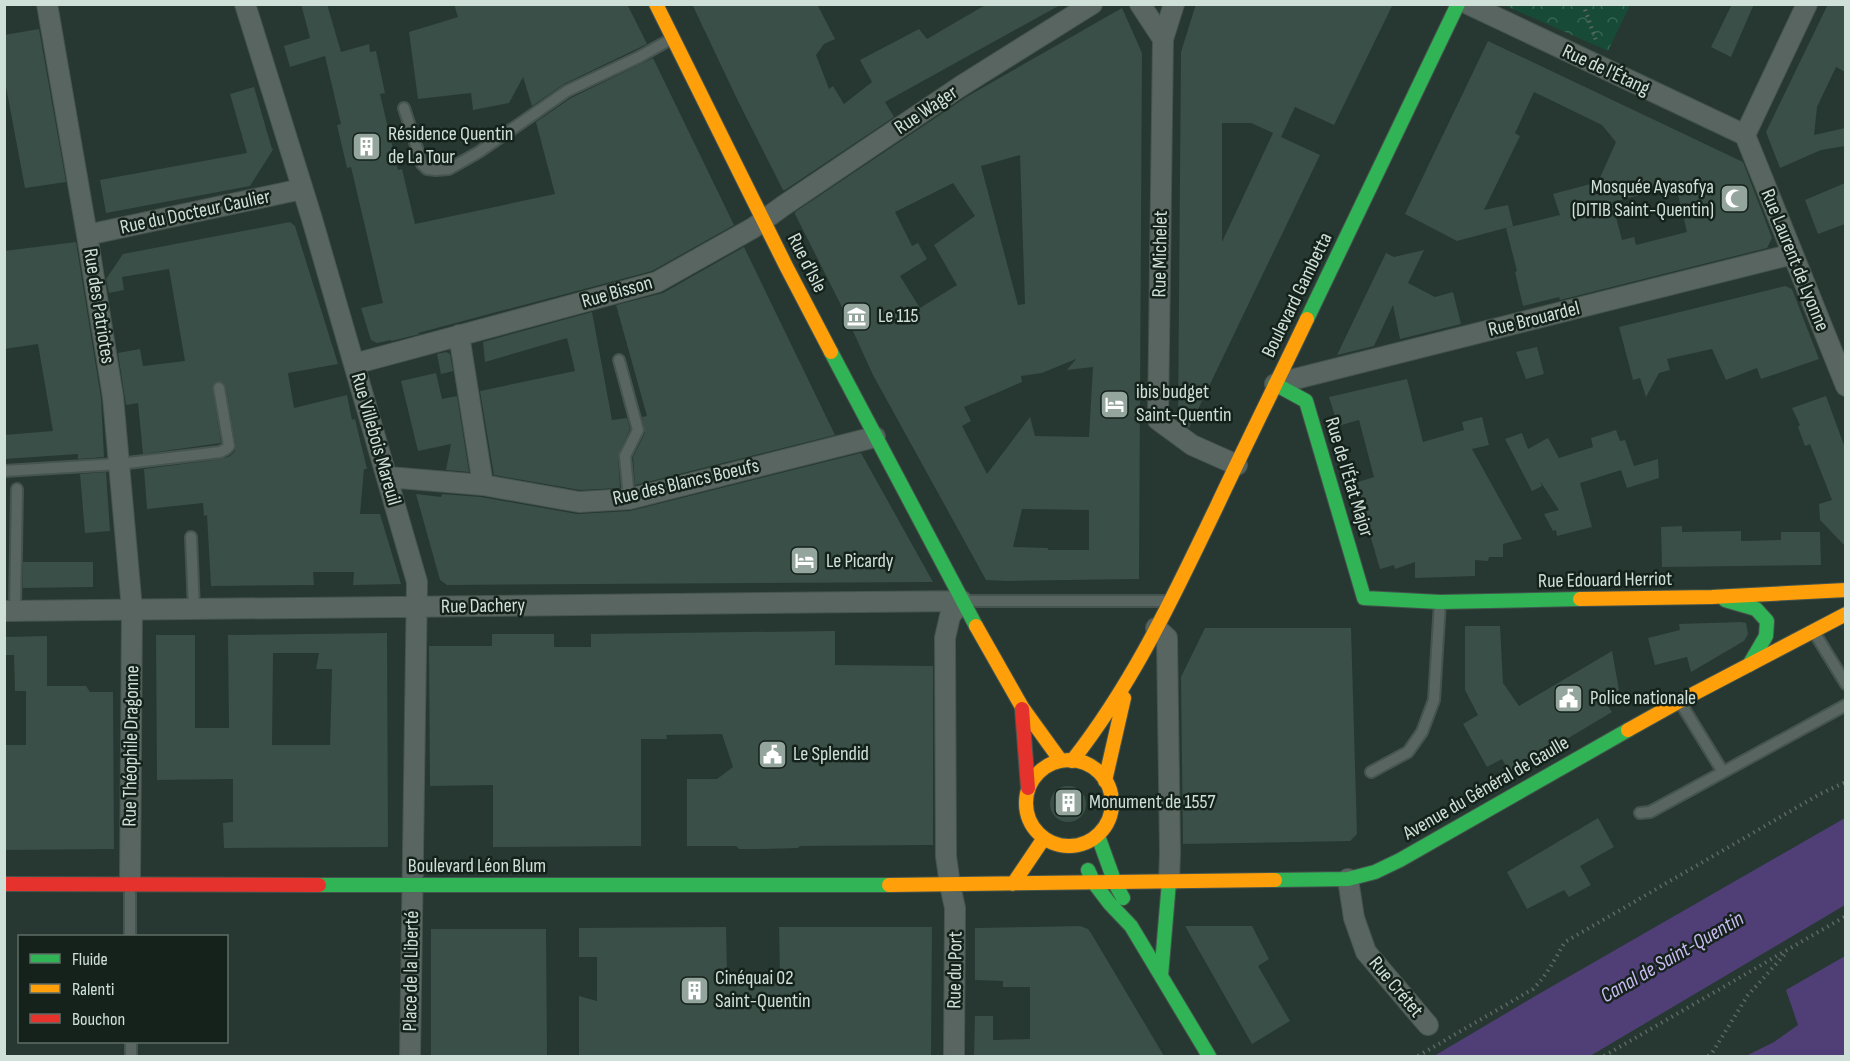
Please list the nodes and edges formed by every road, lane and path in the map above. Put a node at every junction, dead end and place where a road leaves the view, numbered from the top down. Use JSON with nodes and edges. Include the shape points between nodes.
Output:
{"nodes":[{"id":1,"x":47,"y":4,"type":"edge"},
{"id":2,"x":245,"y":4,"type":"edge"},
{"id":3,"x":656,"y":4,"type":"edge"},
{"id":4,"x":1092,"y":4,"type":"edge"},
{"id":5,"x":1140,"y":4,"type":"edge"},
{"id":6,"x":1174,"y":4,"type":"edge"},
{"id":7,"x":1458,"y":4,"type":"edge"},
{"id":8,"x":1468,"y":4,"type":"edge"},
{"id":9,"x":1583,"y":4,"type":"edge"},
{"id":10,"x":1807,"y":4,"type":"edge"},
{"id":11,"x":674,"y":38,"type":"junction"},
{"id":12,"x":1163,"y":39,"type":"junction"},
{"id":13,"x":1595,"y":65,"type":"junction"},
{"id":14,"x":404,"y":108,"type":"dead end"},
{"id":15,"x":1745,"y":135,"type":"junction"},
{"id":16,"x":302,"y":189,"type":"junction"},
{"id":17,"x":764,"y":220,"type":"junction"},
{"id":18,"x":87,"y":235,"type":"junction"},
{"id":19,"x":1794,"y":254,"type":"junction"},
{"id":20,"x":459,"y":336,"type":"junction"},
{"id":21,"x":619,"y":360,"type":"dead end"},
{"id":22,"x":354,"y":364,"type":"junction"},
{"id":23,"x":1275,"y":384,"type":"junction"},
{"id":24,"x":1845,"y":386,"type":"edge"},
{"id":25,"x":219,"y":388,"type":"dead end"},
{"id":26,"x":875,"y":437,"type":"junction"},
{"id":27,"x":119,"y":464,"type":"junction"},
{"id":28,"x":1237,"y":465,"type":"junction"},
{"id":29,"x":4,"y":471,"type":"edge"},
{"id":30,"x":387,"y":477,"type":"junction"},
{"id":31,"x":483,"y":485,"type":"junction"},
{"id":32,"x":17,"y":489,"type":"dead end"},
{"id":33,"x":629,"y":499,"type":"junction"},
{"id":34,"x":191,"y":537,"type":"dead end"},
{"id":35,"x":1845,"y":590,"type":"edge"},
{"id":36,"x":1712,"y":597,"type":"junction"},
{"id":37,"x":1364,"y":598,"type":"joint"},
{"id":38,"x":962,"y":601,"type":"junction"},
{"id":39,"x":1170,"y":601,"type":"junction"},
{"id":40,"x":1440,"y":602,"type":"junction"},
{"id":41,"x":417,"y":606,"type":"junction"},
{"id":42,"x":132,"y":609,"type":"junction"},
{"id":43,"x":194,"y":609,"type":"junction"},
{"id":44,"x":10,"y":611,"type":"edge"},
{"id":45,"x":1845,"y":614,"type":"edge"},
{"id":46,"x":1156,"y":628,"type":"junction"},
{"id":47,"x":1814,"y":631,"type":"junction"},
{"id":48,"x":1749,"y":665,"type":"junction"},
{"id":49,"x":1845,"y":684,"type":"edge"},
{"id":50,"x":1127,"y":686,"type":"junction"},
{"id":51,"x":1680,"y":701,"type":"junction"},
{"id":52,"x":1845,"y":705,"type":"edge"},
{"id":53,"x":1022,"y":707,"type":"junction"},
{"id":54,"x":1066,"y":761,"type":"junction"},
{"id":55,"x":1371,"y":772,"type":"dead end"},
{"id":56,"x":1723,"y":772,"type":"junction"},
{"id":57,"x":1105,"y":781,"type":"junction"},
{"id":58,"x":1845,"y":782,"type":"edge"},
{"id":59,"x":1028,"y":788,"type":"junction"},
{"id":60,"x":1640,"y":813,"type":"dead end"},
{"id":61,"x":1098,"y":836,"type":"junction"},
{"id":62,"x":1044,"y":838,"type":"junction"},
{"id":63,"x":1067,"y":853,"type":"junction"},
{"id":64,"x":1348,"y":879,"type":"junction"},
{"id":65,"x":1169,"y":882,"type":"junction"},
{"id":66,"x":130,"y":883,"type":"junction"},
{"id":67,"x":1094,"y":883,"type":"junction"},
{"id":68,"x":1115,"y":883,"type":"junction"},
{"id":69,"x":4,"y":884,"type":"edge"},
{"id":70,"x":1013,"y":884,"type":"junction"},
{"id":71,"x":1051,"y":884,"type":"junction"},
{"id":72,"x":950,"y":885,"type":"junction"},
{"id":73,"x":413,"y":886,"type":"junction"},
{"id":74,"x":1845,"y":916,"type":"edge"},
{"id":75,"x":1131,"y":926,"type":"junction"},
{"id":76,"x":130,"y":935,"type":"edge"},
{"id":77,"x":1790,"y":949,"type":"junction"},
{"id":78,"x":1161,"y":976,"type":"junction"},
{"id":79,"x":1428,"y":1025,"type":"dead end"},
{"id":80,"x":410,"y":1056,"type":"edge"},
{"id":81,"x":954,"y":1056,"type":"edge"},
{"id":82,"x":1209,"y":1056,"type":"edge"},
{"id":83,"x":1418,"y":1056,"type":"edge"},
{"id":84,"x":1604,"y":1056,"type":"edge"},
{"id":85,"x":1708,"y":1056,"type":"edge"}],
"edges":[{"from":1,"to":18,"type":"street","name":"Rue des Patriotes"},
{"from":2,"to":16,"type":"street","name":"Rue Villebois Mareuil"},
{"from":3,"to":11,"type":"main road","name":"Rue d'Isle"},
{"from":4,"to":17,"type":"street","name":"Rue Wager","via":[[961,86]]},
{"from":5,"to":12,"type":"street"},
{"from":6,"to":12,"type":"street"},
{"from":7,"to":23,"type":"main road","name":"Boulevard Gambetta"},
{"from":8,"to":13,"type":"street","name":"Rue de l'Étang"},
{"from":9,"to":13,"type":"path","via":[[1598,43]]},
{"from":10,"to":15,"type":"street"},
{"from":11,"to":14,"type":"lane","via":[[567,91],[449,169],[427,169],[422,164]]},
{"from":11,"to":17,"type":"main road","name":"Rue d'Isle"},
{"from":12,"to":28,"type":"street","name":"Rue Michelet","via":[[1158,420],[1192,445]]},
{"from":13,"to":15,"type":"street","name":"Rue de l'Étang"},
{"from":15,"to":19,"type":"street","name":"Rue Laurent de Lyonne"},
{"from":16,"to":18,"type":"street","name":"Rue du Docteur Caulier"},
{"from":16,"to":22,"type":"street","name":"Rue Villebois Mareuil"},
{"from":17,"to":20,"type":"street","name":"Rue Bisson","via":[[657,282]]},
{"from":17,"to":26,"type":"main road","name":"Rue d'Isle"},
{"from":18,"to":27,"type":"street","name":"Rue des Patriotes","via":[[113,397]]},
{"from":19,"to":23,"type":"street","name":"Rue Brouardel"},
{"from":19,"to":24,"type":"street","name":"Rue Laurent de Lyonne"},
{"from":20,"to":22,"type":"street","name":"Rue Bisson"},
{"from":20,"to":31,"type":"street"},
{"from":21,"to":33,"type":"lane","via":[[638,427],[625,456]]},
{"from":22,"to":30,"type":"street","name":"Rue Villebois Mareuil"},
{"from":23,"to":28,"type":"main road","name":"Boulevard Gambetta"},
{"from":23,"to":37,"type":"main road","name":"Rue de l'État Major","via":[[1306,401]]},
{"from":25,"to":27,"type":"lane","via":[[229,446],[226,449]]},
{"from":26,"to":33,"type":"street","name":"Rue des Blancs Boeufs"},
{"from":26,"to":38,"type":"main road","name":"Rue d'Isle"},
{"from":27,"to":29,"type":"lane"},
{"from":27,"to":42,"type":"street","name":"Rue des Patriotes"},
{"from":28,"to":39,"type":"main road","name":"Boulevard Gambetta"},
{"from":30,"to":31,"type":"street","name":"Rue des Blancs Boeufs"},
{"from":30,"to":41,"type":"street","name":"Rue Villebois Mareuil","via":[[417,582]]},
{"from":31,"to":33,"type":"street","name":"Rue des Blancs Boeufs","via":[[579,502]]},
{"from":32,"to":44,"type":"lane"},
{"from":34,"to":43,"type":"lane"},
{"from":35,"to":36,"type":"main road","name":"Rue Edouard Herriot"},
{"from":36,"to":40,"type":"main road","name":"Rue Edouard Herriot"},
{"from":36,"to":48,"type":"main road","via":[[1756,609],[1767,621],[1766,636]]},
{"from":37,"to":40,"type":"main road","name":"Rue Edouard Herriot"},
{"from":38,"to":39,"type":"lane"},
{"from":38,"to":41,"type":"street","name":"Rue Dachery"},
{"from":38,"to":53,"type":"main road","name":"Rue d'Isle"},
{"from":38,"to":72,"type":"street","name":"Rue du Port","via":[[950,616],[945,638],[946,856]]},
{"from":39,"to":46,"type":"main road","name":"Boulevard Gambetta"},
{"from":40,"to":55,"type":"lane","via":[[1434,700],[1422,732],[1408,752]]},
{"from":41,"to":43,"type":"street","name":"Rue Dachery"},
{"from":41,"to":73,"type":"street","name":"Rue Villebois Mareuil"},
{"from":42,"to":43,"type":"street","name":"Rue Dachery"},
{"from":42,"to":44,"type":"street","name":"Rue Dachery"},
{"from":42,"to":66,"type":"street","name":"Rue Théophile Dragonne"},
{"from":45,"to":47,"type":"main road","name":"Avenue du Général de Gaulle"},
{"from":46,"to":50,"type":"main road","name":"Boulevard Gambetta"},
{"from":46,"to":65,"type":"street","via":[[1167,638]]},
{"from":47,"to":48,"type":"main road","name":"Avenue du Général de Gaulle"},
{"from":47,"to":49,"type":"lane"},
{"from":48,"to":51,"type":"main road","name":"Avenue du Général de Gaulle"},
{"from":50,"to":54,"type":"main road","via":[[1086,743]]},
{"from":50,"to":57,"type":"main road"},
{"from":51,"to":56,"type":"lane"},
{"from":51,"to":64,"type":"main road","name":"Avenue du Général de Gaulle","via":[[1400,860]]},
{"from":52,"to":56,"type":"lane"},
{"from":53,"to":54,"type":"main road","name":"Rue d'Isle"},
{"from":53,"to":59,"type":"main road"},
{"from":54,"to":57,"type":"main road","via":[[1091,766]]},
{"from":54,"to":59,"type":"main road","via":[[1039,772]]},
{"from":56,"to":60,"type":"lane","via":[[1650,812]]},
{"from":57,"to":61,"type":"main road","via":[[1112,806]]},
{"from":58,"to":83,"type":"path","via":[[1565,942],[1544,979],[1533,989]]},
{"from":59,"to":62,"type":"main road","via":[[1029,819]]},
{"from":61,"to":63,"type":"main road"},
{"from":61,"to":68,"type":"main road"},
{"from":62,"to":63,"type":"main road"},
{"from":62,"to":70,"type":"main road"},
{"from":63,"to":67,"type":"main road"},
{"from":63,"to":71,"type":"main road"},
{"from":64,"to":65,"type":"main road","name":"Avenue du Général de Gaulle"},
{"from":64,"to":79,"type":"street","name":"Rue Crétet","via":[[1354,918],[1366,952]]},
{"from":65,"to":68,"type":"main road","name":"Avenue du Général de Gaulle"},
{"from":65,"to":78,"type":"main road"},
{"from":66,"to":69,"type":"main road","name":"Boulevard Léon Blum"},
{"from":66,"to":73,"type":"main road","name":"Boulevard Léon Blum"},
{"from":66,"to":76,"type":"lane"},
{"from":67,"to":68,"type":"main road","name":"Avenue du Général de Gaulle"},
{"from":67,"to":71,"type":"main road","name":"Avenue du Général de Gaulle"},
{"from":67,"to":75,"type":"main road"},
{"from":68,"to":75,"type":"main road","via":[[1128,909]]},
{"from":70,"to":71,"type":"main road","name":"Boulevard Léon Blum"},
{"from":70,"to":72,"type":"main road","name":"Boulevard Léon Blum"},
{"from":72,"to":73,"type":"main road","name":"Boulevard Léon Blum"},
{"from":72,"to":81,"type":"street","name":"Rue du Port","via":[[955,909]]},
{"from":73,"to":80,"type":"street","name":"Place de la Liberté"},
{"from":74,"to":77,"type":"path"},
{"from":75,"to":78,"type":"main road"},
{"from":77,"to":84,"type":"path"},
{"from":77,"to":85,"type":"path","via":[[1748,995]]},
{"from":78,"to":82,"type":"main road"}]}
